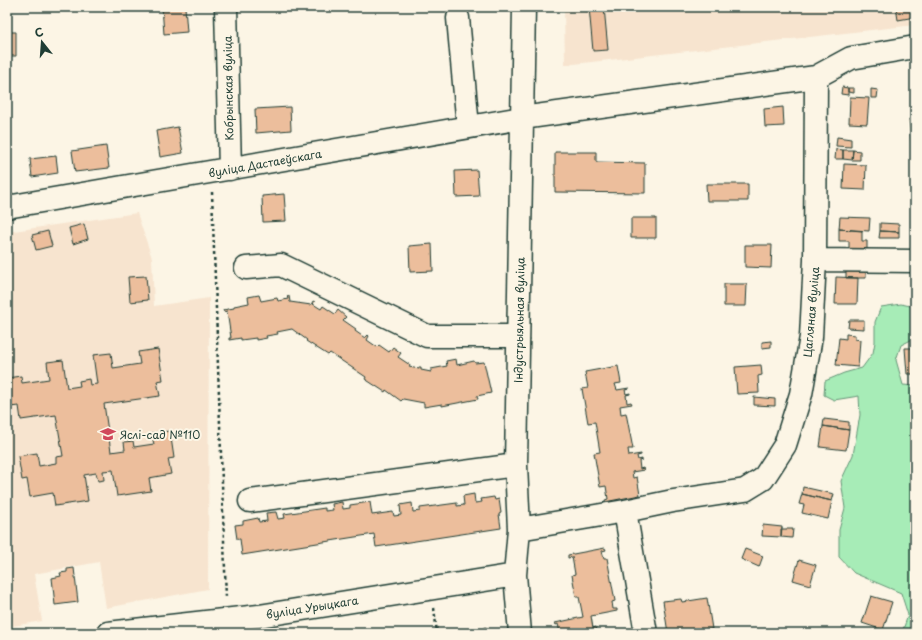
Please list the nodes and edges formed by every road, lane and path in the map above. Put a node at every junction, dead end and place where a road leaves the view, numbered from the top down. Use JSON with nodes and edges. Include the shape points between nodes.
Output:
{"nodes":[{"id":1,"x":226,"y":7,"type":"edge"},
{"id":2,"x":524,"y":7,"type":"edge"},
{"id":3,"x":458,"y":18,"type":"dead end"},
{"id":4,"x":915,"y":47,"type":"edge"},
{"id":5,"x":816,"y":76,"type":"junction"},
{"id":6,"x":522,"y":118,"type":"junction"},
{"id":7,"x":468,"y":127,"type":"junction"},
{"id":8,"x":221,"y":170,"type":"junction"},
{"id":9,"x":7,"y":207,"type":"edge"},
{"id":10,"x":815,"y":260,"type":"junction"},
{"id":11,"x":915,"y":261,"type":"edge"},
{"id":12,"x":246,"y":268,"type":"dead end"},
{"id":13,"x":518,"y":336,"type":"junction"},
{"id":14,"x":516,"y":465,"type":"junction"},
{"id":15,"x":250,"y":501,"type":"dead end"},
{"id":16,"x":625,"y":511,"type":"junction"},
{"id":17,"x":519,"y":529,"type":"junction"},
{"id":18,"x":515,"y":575,"type":"junction"},
{"id":19,"x":431,"y":588,"type":"junction"},
{"id":20,"x":227,"y":619,"type":"junction"},
{"id":21,"x":108,"y":633,"type":"edge"},
{"id":22,"x":437,"y":633,"type":"edge"},
{"id":23,"x":520,"y":633,"type":"edge"},
{"id":24,"x":646,"y":633,"type":"edge"}],
"edges":[{"from":1,"to":8,"type":"street","name":"Кобрынская вуліца"},
{"from":2,"to":6,"type":"street","name":"Індустрыяльная вуліца"},
{"from":3,"to":7,"type":"street"},
{"from":4,"to":5,"type":"street","via":[[851,58]]},
{"from":5,"to":6,"type":"street"},
{"from":5,"to":10,"type":"street","name":"Цагляная вуліца"},
{"from":6,"to":7,"type":"street","name":"вуліца Дастаеўскага"},
{"from":6,"to":13,"type":"street","name":"Індустрыяльная вуліца"},
{"from":7,"to":8,"type":"street","name":"вуліца Дастаеўскага"},
{"from":8,"to":9,"type":"street","name":"вуліца Дастаеўскага"},
{"from":8,"to":20,"type":"path"},
{"from":10,"to":11,"type":"street"},
{"from":10,"to":16,"type":"street","name":"Цагляная вуліца","via":[[811,337],[801,394],[785,445],[763,479],[745,490]]},
{"from":12,"to":13,"type":"street","via":[[282,265],[427,336]]},
{"from":13,"to":14,"type":"street","name":"Індустрыяльная вуліца"},
{"from":14,"to":15,"type":"street"},
{"from":14,"to":17,"type":"street","name":"Індустрыяльная вуліца"},
{"from":16,"to":17,"type":"street","name":"Цагляная вуліца"},
{"from":16,"to":24,"type":"street"},
{"from":17,"to":18,"type":"street","name":"Індустрыяльная вуліца"},
{"from":18,"to":19,"type":"street","name":"вуліца Урыцкага"},
{"from":18,"to":23,"type":"street","name":"Індустрыяльная вуліца"},
{"from":19,"to":20,"type":"street","name":"вуліца Урыцкага"},
{"from":19,"to":22,"type":"path"},
{"from":20,"to":21,"type":"street","name":"вуліца Урыцкага"}]}
